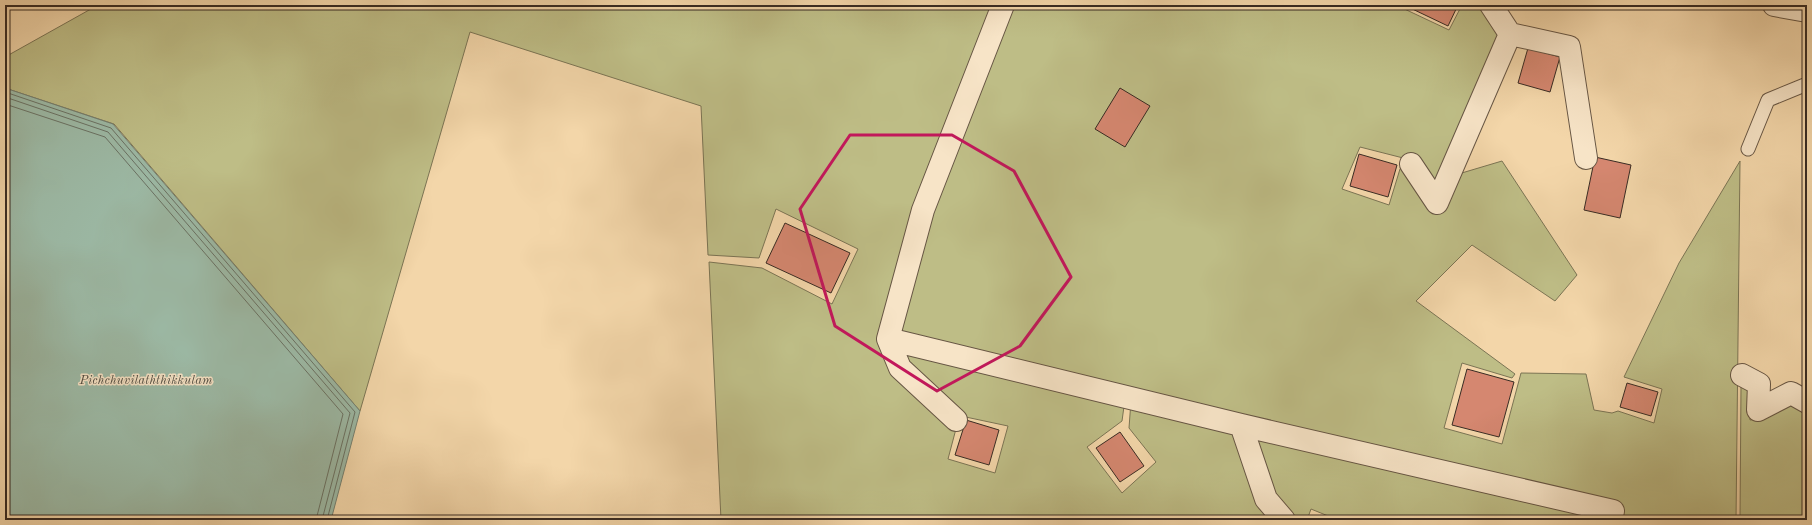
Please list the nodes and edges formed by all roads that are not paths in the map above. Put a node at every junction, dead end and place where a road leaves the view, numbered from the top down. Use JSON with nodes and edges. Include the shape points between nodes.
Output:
{"nodes":[{"id":1,"x":1003,"y":5,"type":"edge"},
{"id":2,"x":1491,"y":5,"type":"edge"},
{"id":3,"x":1774,"y":5,"type":"edge"},
{"id":4,"x":1807,"y":11,"type":"edge"},
{"id":5,"x":1510,"y":34,"type":"junction"},
{"id":6,"x":1807,"y":84,"type":"edge"},
{"id":7,"x":1748,"y":149,"type":"dead end"},
{"id":8,"x":1586,"y":158,"type":"dead end"},
{"id":9,"x":1410,"y":164,"type":"dead end"},
{"id":10,"x":888,"y":339,"type":"junction"},
{"id":11,"x":1742,"y":375,"type":"dead end"},
{"id":12,"x":1807,"y":402,"type":"edge"},
{"id":13,"x":956,"y":420,"type":"dead end"},
{"id":14,"x":1241,"y":424,"type":"junction"},
{"id":15,"x":1284,"y":520,"type":"edge"},
{"id":16,"x":1612,"y":520,"type":"edge"}],
"edges":[{"from":1,"to":10,"type":"street","via":[[923,210]]},
{"from":2,"to":5,"type":"street"},
{"from":3,"to":4,"type":"street"},
{"from":5,"to":8,"type":"street","via":[[1569,47]]},
{"from":5,"to":9,"type":"street","via":[[1437,203]]},
{"from":6,"to":7,"type":"lane","via":[[1768,100]]},
{"from":10,"to":13,"type":"street","via":[[900,368]]},
{"from":10,"to":14,"type":"street"},
{"from":11,"to":12,"type":"street","via":[[1759,384],[1758,410],[1791,393]]},
{"from":14,"to":15,"type":"street","via":[[1266,499]]},
{"from":14,"to":16,"type":"street","via":[[1613,510]]}]}
